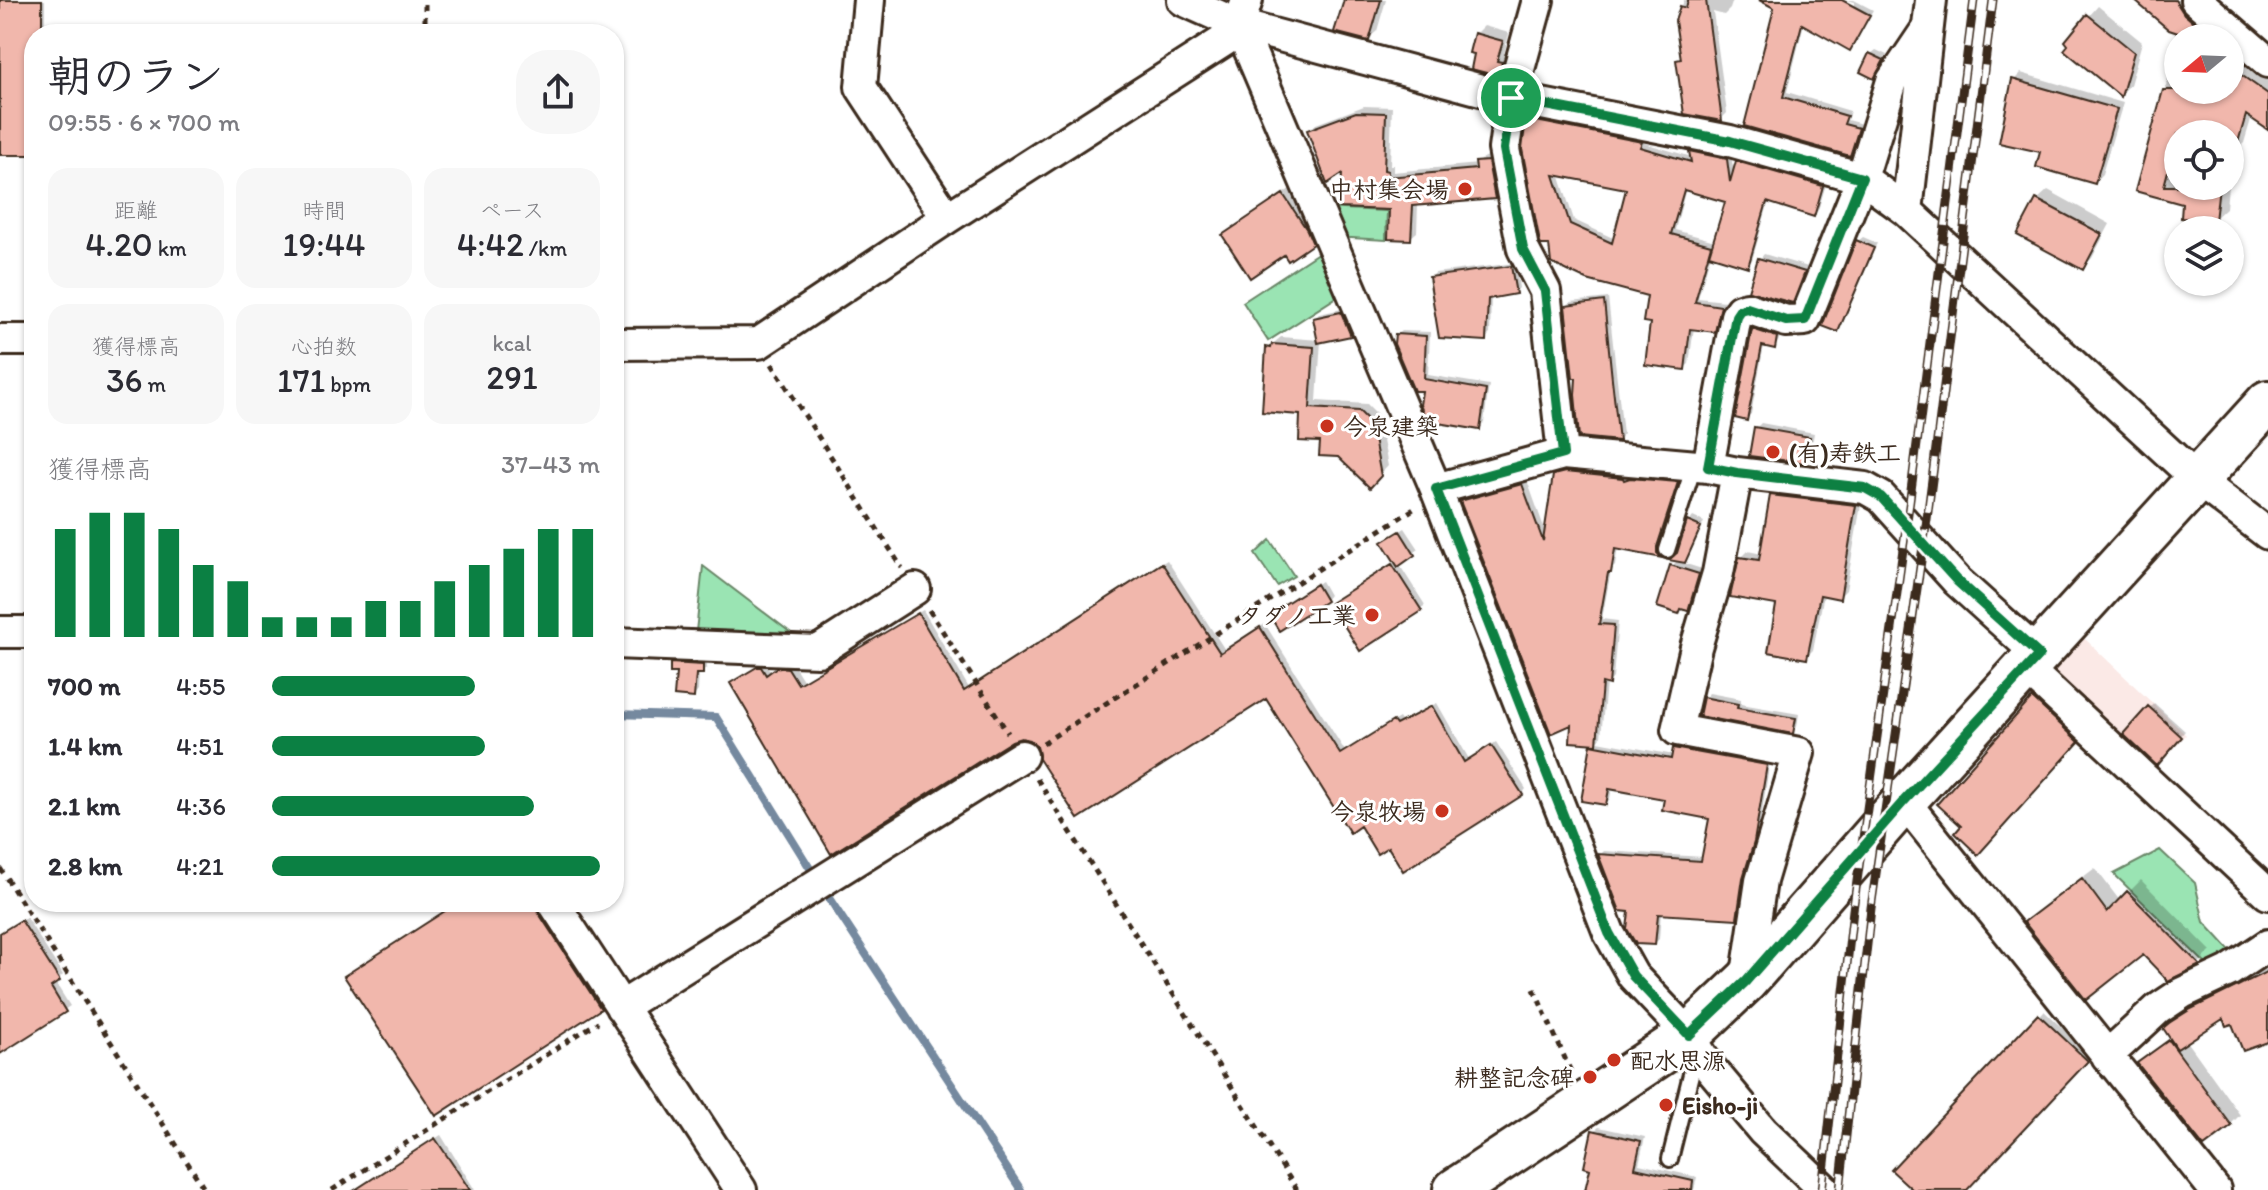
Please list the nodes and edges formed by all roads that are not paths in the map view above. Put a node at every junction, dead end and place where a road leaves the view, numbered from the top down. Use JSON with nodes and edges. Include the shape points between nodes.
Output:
{"nodes":[{"id":1,"x":869,"y":0,"type":"edge"},
{"id":2,"x":1183,"y":0,"type":"edge"},
{"id":3,"x":1538,"y":0,"type":"edge"},
{"id":4,"x":2196,"y":0,"type":"edge"},
{"id":5,"x":1243,"y":12,"type":"edge"},
{"id":6,"x":1929,"y":14,"type":"edge"},
{"id":7,"x":2268,"y":62,"type":"edge"},
{"id":8,"x":1511,"y":98,"type":"junction"},
{"id":9,"x":1862,"y":178,"type":"junction"},
{"id":10,"x":1907,"y":211,"type":"junction"},
{"id":11,"x":947,"y":218,"type":"junction"},
{"id":12,"x":0,"y":340,"type":"edge"},
{"id":13,"x":24,"y":340,"type":"edge"},
{"id":14,"x":624,"y":344,"type":"edge"},
{"id":15,"x":2268,"y":402,"type":"edge"},
{"id":16,"x":1563,"y":454,"type":"junction"},
{"id":17,"x":1713,"y":469,"type":"junction"},
{"id":18,"x":2198,"y":480,"type":"junction"},
{"id":19,"x":1436,"y":489,"type":"junction"},
{"id":20,"x":2268,"y":534,"type":"edge"},
{"id":21,"x":1667,"y":550,"type":"dead end"},
{"id":22,"x":915,"y":589,"type":"road end"},
{"id":23,"x":0,"y":632,"type":"edge"},
{"id":24,"x":24,"y":632,"type":"edge"},
{"id":25,"x":624,"y":643,"type":"edge"},
{"id":26,"x":2033,"y":662,"type":"junction"},
{"id":27,"x":1022,"y":756,"type":"road end"},
{"id":28,"x":1904,"y":801,"type":"junction"},
{"id":29,"x":2268,"y":894,"type":"edge"},
{"id":30,"x":559,"y":912,"type":"edge"},
{"id":31,"x":2268,"y":945,"type":"edge"},
{"id":32,"x":1746,"y":981,"type":"junction"},
{"id":33,"x":621,"y":1007,"type":"junction"},
{"id":34,"x":1693,"y":1042,"type":"junction"},
{"id":35,"x":2107,"y":1056,"type":"junction"},
{"id":36,"x":1670,"y":1159,"type":"dead end"},
{"id":37,"x":741,"y":1190,"type":"edge"},
{"id":38,"x":1455,"y":1190,"type":"edge"},
{"id":39,"x":1825,"y":1190,"type":"edge"},
{"id":40,"x":2215,"y":1190,"type":"edge"}],
"edges":[{"from":1,"to":11,"type":"street","via":[[861,87]]},
{"from":2,"to":5,"type":"street"},
{"from":3,"to":8,"type":"street"},
{"from":4,"to":7,"type":"street"},
{"from":5,"to":8,"type":"street"},
{"from":5,"to":11,"type":"street","via":[[1225,40]]},
{"from":5,"to":19,"type":"street"},
{"from":6,"to":9,"type":"street","via":[[1892,81]]},
{"from":6,"to":10,"type":"street"},
{"from":8,"to":9,"type":"street","via":[[1730,141]]},
{"from":8,"to":16,"type":"street","via":[[1504,149],[1523,249],[1545,291]]},
{"from":9,"to":10,"type":"street"},
{"from":9,"to":17,"type":"street","via":[[1805,320],[1786,321],[1747,308],[1736,316]]},
{"from":10,"to":18,"type":"street"},
{"from":11,"to":14,"type":"street","via":[[759,343]]},
{"from":12,"to":13,"type":"street"},
{"from":15,"to":18,"type":"main road"},
{"from":16,"to":17,"type":"street"},
{"from":16,"to":19,"type":"street"},
{"from":17,"to":21,"type":"lane"},
{"from":17,"to":26,"type":"street","via":[[1865,488],[1881,497]]},
{"from":17,"to":32,"type":"street","via":[[1718,573],[1677,730],[1799,753],[1761,881]]},
{"from":18,"to":20,"type":"street"},
{"from":18,"to":26,"type":"main road"},
{"from":19,"to":34,"type":"street","via":[[1609,933],[1633,976]]},
{"from":22,"to":25,"type":"street","via":[[818,651]]},
{"from":23,"to":24,"type":"street"},
{"from":26,"to":28,"type":"main road"},
{"from":26,"to":29,"type":"street"},
{"from":27,"to":33,"type":"street"},
{"from":28,"to":32,"type":"main road"},
{"from":28,"to":35,"type":"street"},
{"from":30,"to":33,"type":"street"},
{"from":31,"to":35,"type":"street","via":[[2158,1009]]},
{"from":32,"to":34,"type":"main road"},
{"from":33,"to":37,"type":"street"},
{"from":34,"to":36,"type":"lane"},
{"from":34,"to":38,"type":"main road","via":[[1585,1104]]},
{"from":34,"to":39,"type":"street","via":[[1763,1131]]},
{"from":35,"to":40,"type":"street"}]}
